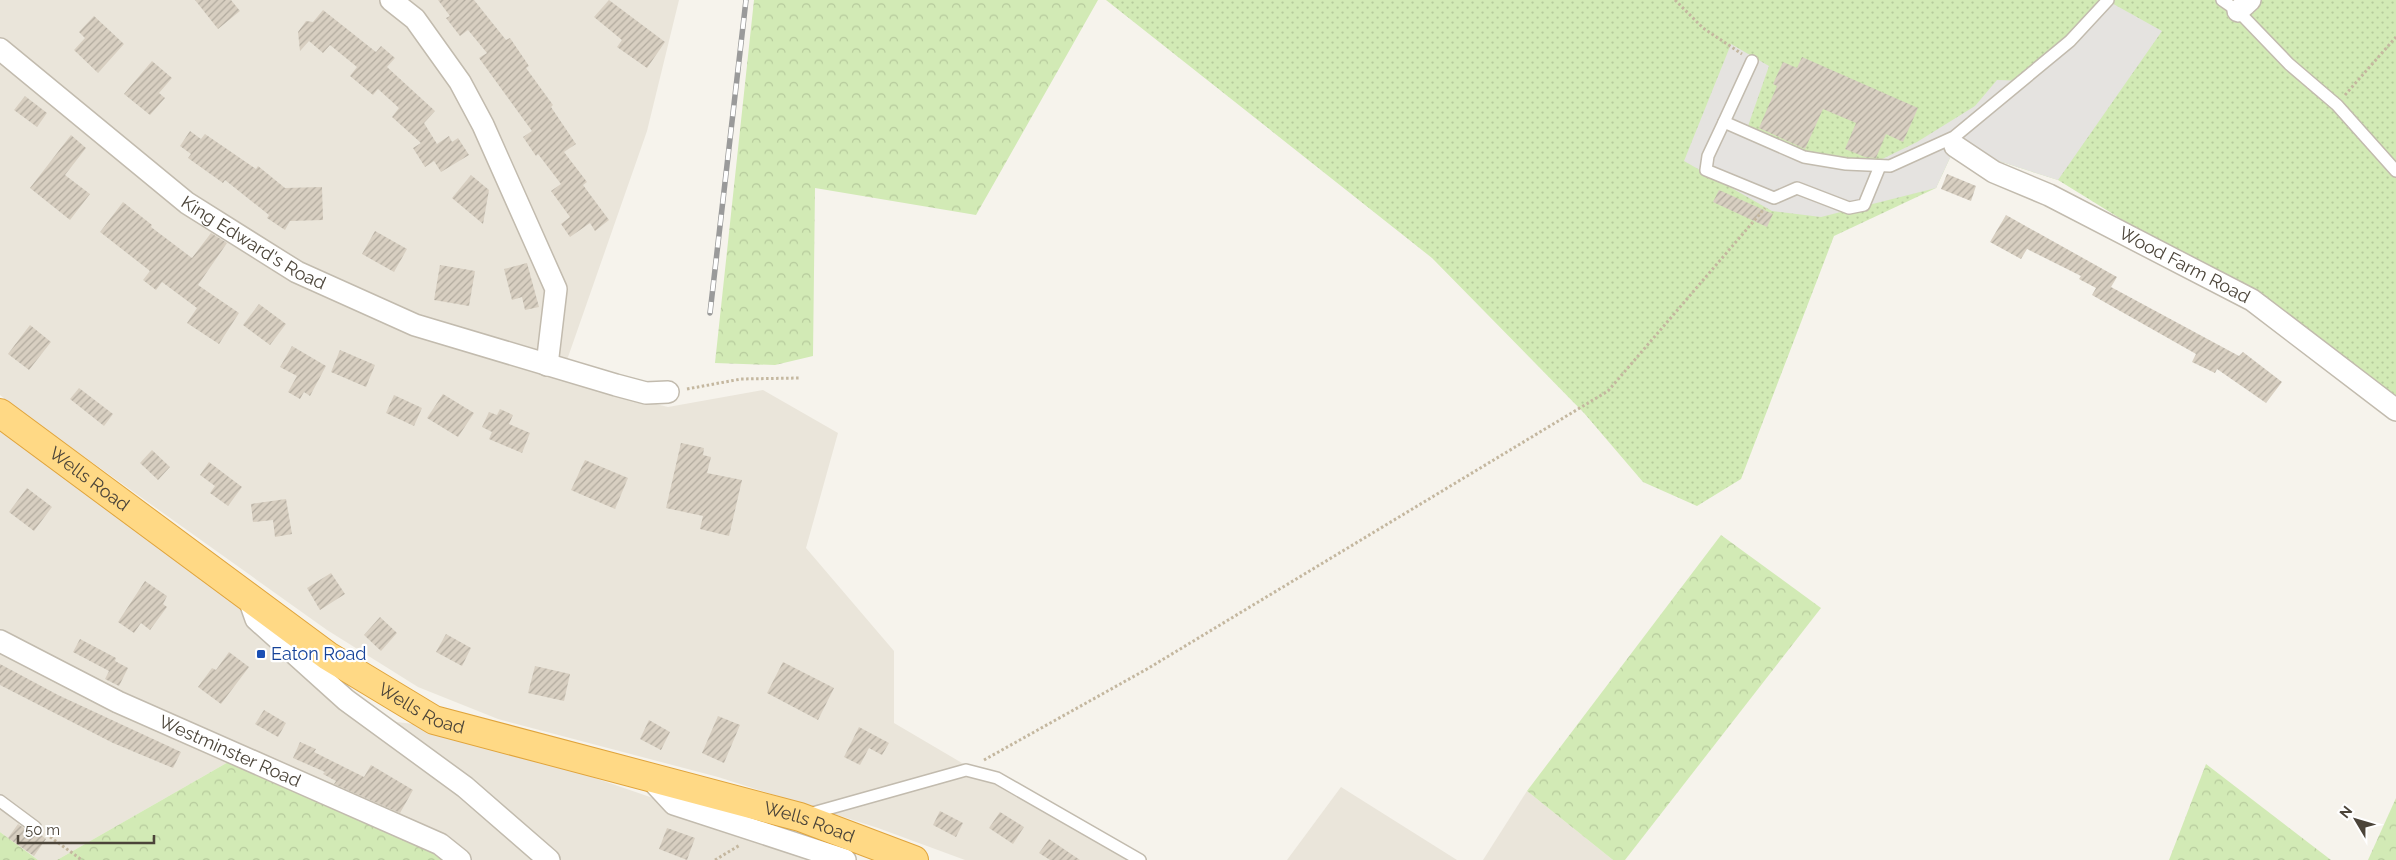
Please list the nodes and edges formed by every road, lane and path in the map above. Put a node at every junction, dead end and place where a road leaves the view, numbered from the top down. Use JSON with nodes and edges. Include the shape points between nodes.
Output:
{"nodes":[{"id":1,"x":391,"y":0,"type":"edge"},
{"id":2,"x":1675,"y":0,"type":"edge"},
{"id":3,"x":2108,"y":0,"type":"edge"},
{"id":4,"x":2237,"y":4,"type":"edge"},
{"id":5,"x":2396,"y":37,"type":"edge"},
{"id":6,"x":0,"y":49,"type":"edge"},
{"id":7,"x":1752,"y":61,"type":"joint"},
{"id":8,"x":2336,"y":105,"type":"junction"},
{"id":9,"x":1724,"y":122,"type":"junction"},
{"id":10,"x":1954,"y":142,"type":"junction"},
{"id":11,"x":1880,"y":166,"type":"junction"},
{"id":12,"x":2396,"y":171,"type":"edge"},
{"id":13,"x":1774,"y":198,"type":"junction"},
{"id":14,"x":547,"y":365,"type":"junction"},
{"id":15,"x":800,"y":378,"type":"dead end"},
{"id":16,"x":668,"y":392,"type":"joint"},
{"id":17,"x":2396,"y":410,"type":"edge"},
{"id":18,"x":0,"y":413,"type":"edge"},
{"id":19,"x":248,"y":595,"type":"junction"},
{"id":20,"x":0,"y":641,"type":"edge"},
{"id":21,"x":966,"y":770,"type":"junction"},
{"id":22,"x":649,"y":777,"type":"junction"},
{"id":23,"x":0,"y":801,"type":"edge"},
{"id":24,"x":800,"y":816,"type":"junction"},
{"id":25,"x":35,"y":827,"type":"joint"},
{"id":26,"x":82,"y":860,"type":"edge"},
{"id":27,"x":460,"y":860,"type":"edge"},
{"id":28,"x":549,"y":860,"type":"edge"},
{"id":29,"x":845,"y":860,"type":"edge"},
{"id":30,"x":914,"y":860,"type":"edge"},
{"id":31,"x":1140,"y":860,"type":"edge"}],
"edges":[{"from":1,"to":14,"type":"street","via":[[415,19],[460,82],[556,289]]},
{"from":2,"to":7,"type":"path","via":[[1703,28]]},
{"from":3,"to":10,"type":"lane","via":[[2070,41]]},
{"from":4,"to":8,"type":"lane","via":[[2288,64]]},
{"from":5,"to":8,"type":"path"},
{"from":6,"to":14,"type":"street","name":"King Edward's Road","via":[[187,203],[297,272],[415,325]]},
{"from":7,"to":9,"type":"lane"},
{"from":8,"to":12,"type":"lane"},
{"from":9,"to":11,"type":"lane","via":[[1804,157]]},
{"from":9,"to":13,"type":"lane","via":[[1708,156],[1706,170]]},
{"from":10,"to":11,"type":"lane","via":[[1890,166]]},
{"from":10,"to":17,"type":"street","name":"Wood Farm Road","via":[[1994,172],[2049,195],[2252,300]]},
{"from":11,"to":13,"type":"lane","via":[[1864,204],[1849,208],[1797,188]]},
{"from":13,"to":21,"type":"path","via":[[1608,391],[1147,670]]},
{"from":14,"to":16,"type":"street","name":"King Edward's Road","via":[[646,393]]},
{"from":15,"to":16,"type":"path","via":[[741,379]]},
{"from":18,"to":19,"type":"highway","name":"Wells Road"},
{"from":19,"to":22,"type":"highway","name":"Wells Road","via":[[328,656],[434,720]]},
{"from":19,"to":28,"type":"street","via":[[256,618],[346,700],[465,787]]},
{"from":20,"to":27,"type":"street","name":"Westminster Road","via":[[118,702],[440,844]]},
{"from":21,"to":24,"type":"lane"},
{"from":21,"to":31,"type":"lane","via":[[997,778]]},
{"from":22,"to":24,"type":"highway","name":"Wells Road"},
{"from":22,"to":29,"type":"street","via":[[674,804]]},
{"from":23,"to":25,"type":"lane"},
{"from":24,"to":30,"type":"highway","name":"Wells Road"},
{"from":25,"to":26,"type":"path"}]}
